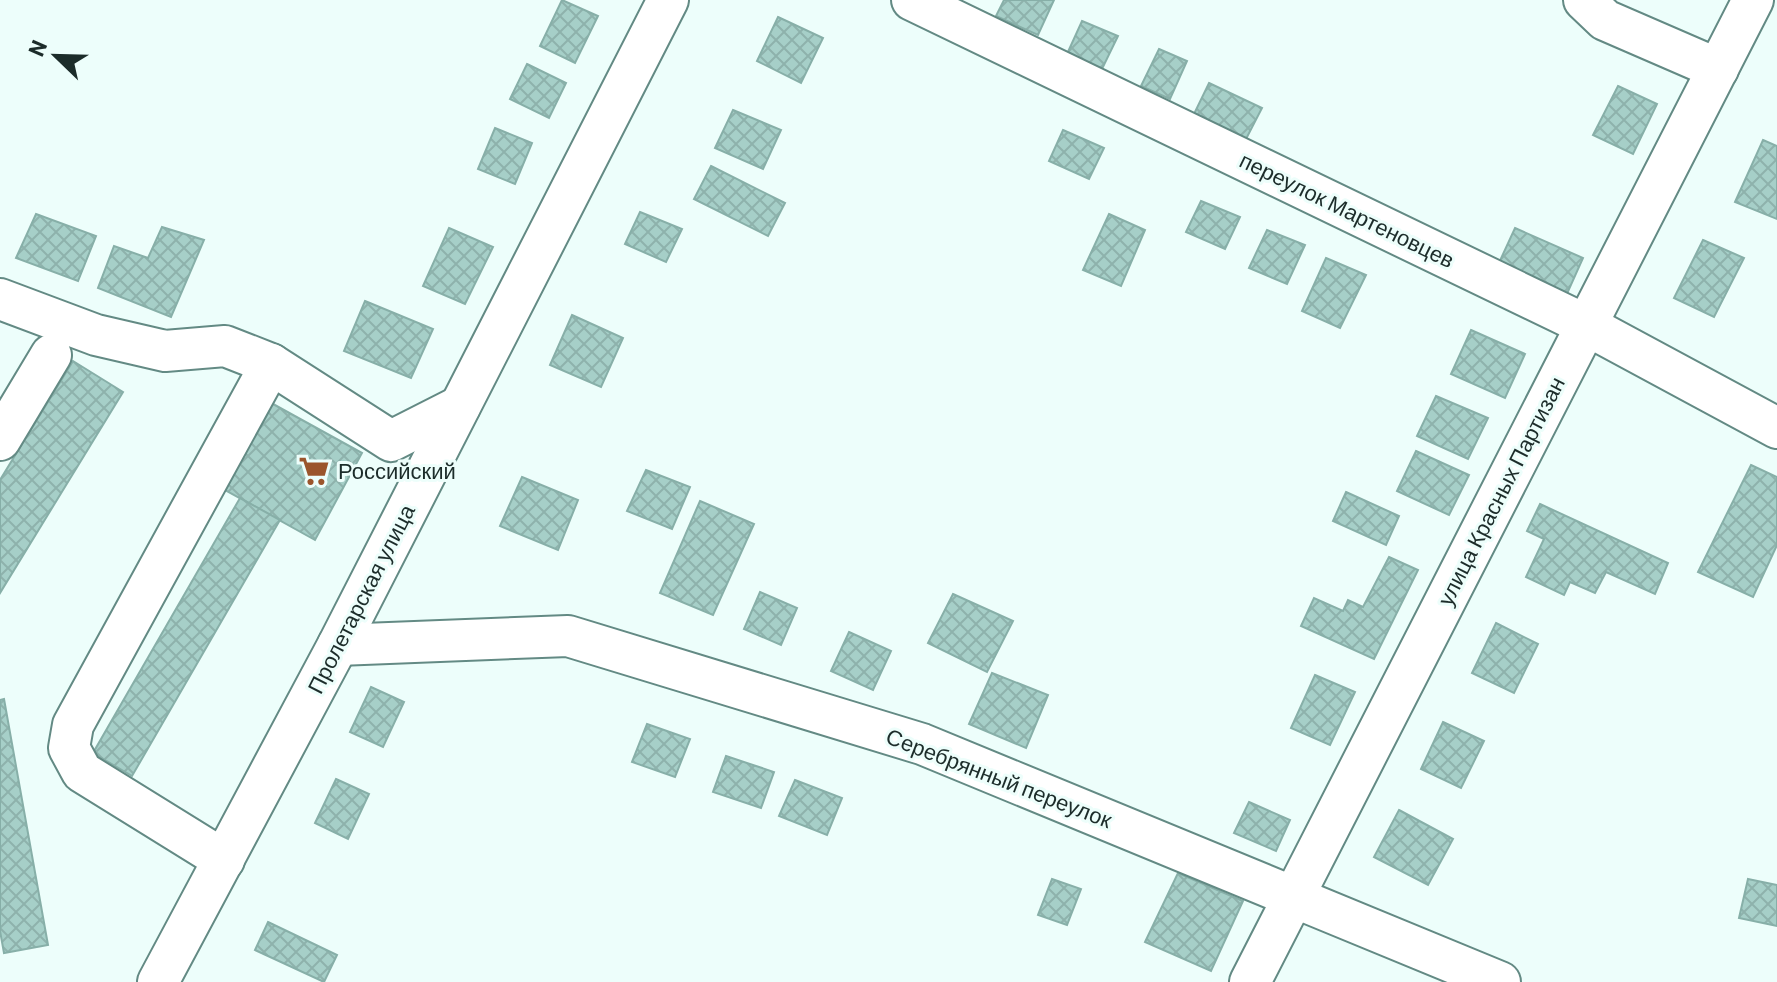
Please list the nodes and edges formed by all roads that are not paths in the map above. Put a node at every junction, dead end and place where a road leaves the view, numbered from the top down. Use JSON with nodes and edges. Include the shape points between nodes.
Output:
{"nodes":[{"id":1,"x":668,"y":0,"type":"edge"},
{"id":2,"x":912,"y":0,"type":"edge"},
{"id":3,"x":1584,"y":0,"type":"edge"},
{"id":4,"x":1753,"y":0,"type":"edge"},
{"id":5,"x":1718,"y":69,"type":"junction"},
{"id":6,"x":0,"y":299,"type":"edge"},
{"id":7,"x":1586,"y":325,"type":"junction"},
{"id":8,"x":51,"y":355,"type":"dead end"},
{"id":9,"x":271,"y":364,"type":"junction"},
{"id":10,"x":460,"y":406,"type":"junction"},
{"id":11,"x":1777,"y":428,"type":"edge"},
{"id":12,"x":0,"y":440,"type":"edge"},
{"id":13,"x":338,"y":645,"type":"junction"},
{"id":14,"x":224,"y":860,"type":"junction"},
{"id":15,"x":1293,"y":897,"type":"junction"},
{"id":16,"x":158,"y":982,"type":"edge"},
{"id":17,"x":1250,"y":982,"type":"edge"},
{"id":18,"x":1500,"y":982,"type":"edge"}],
"edges":[{"from":1,"to":10,"type":"street","name":"Пролетарская улица"},
{"from":2,"to":7,"type":"street","name":"переулок Мартеновцев"},
{"from":3,"to":5,"type":"street","via":[[1605,20]]},
{"from":4,"to":5,"type":"street","name":"улица Красных Партизан"},
{"from":5,"to":7,"type":"street","name":"улица Красных Партизан"},
{"from":6,"to":9,"type":"street","via":[[96,335],[165,351],[225,346]]},
{"from":7,"to":11,"type":"street","name":"переулок Мартеновцев"},
{"from":7,"to":15,"type":"street","name":"улица Красных Партизан"},
{"from":8,"to":12,"type":"street"},
{"from":9,"to":10,"type":"street","via":[[391,441]]},
{"from":9,"to":14,"type":"street","via":[[73,725],[69,748],[82,772]]},
{"from":10,"to":13,"type":"street","name":"Пролетарская улица"},
{"from":13,"to":14,"type":"street","name":"Пролетарская улица"},
{"from":13,"to":15,"type":"street","name":"Серебрянный переулок","via":[[568,636],[922,744]]},
{"from":14,"to":16,"type":"street","name":"Пролетарская улица"},
{"from":15,"to":17,"type":"street","name":"улица Красных Партизан"},
{"from":15,"to":18,"type":"street","name":"Серебрянный переулок"}]}
